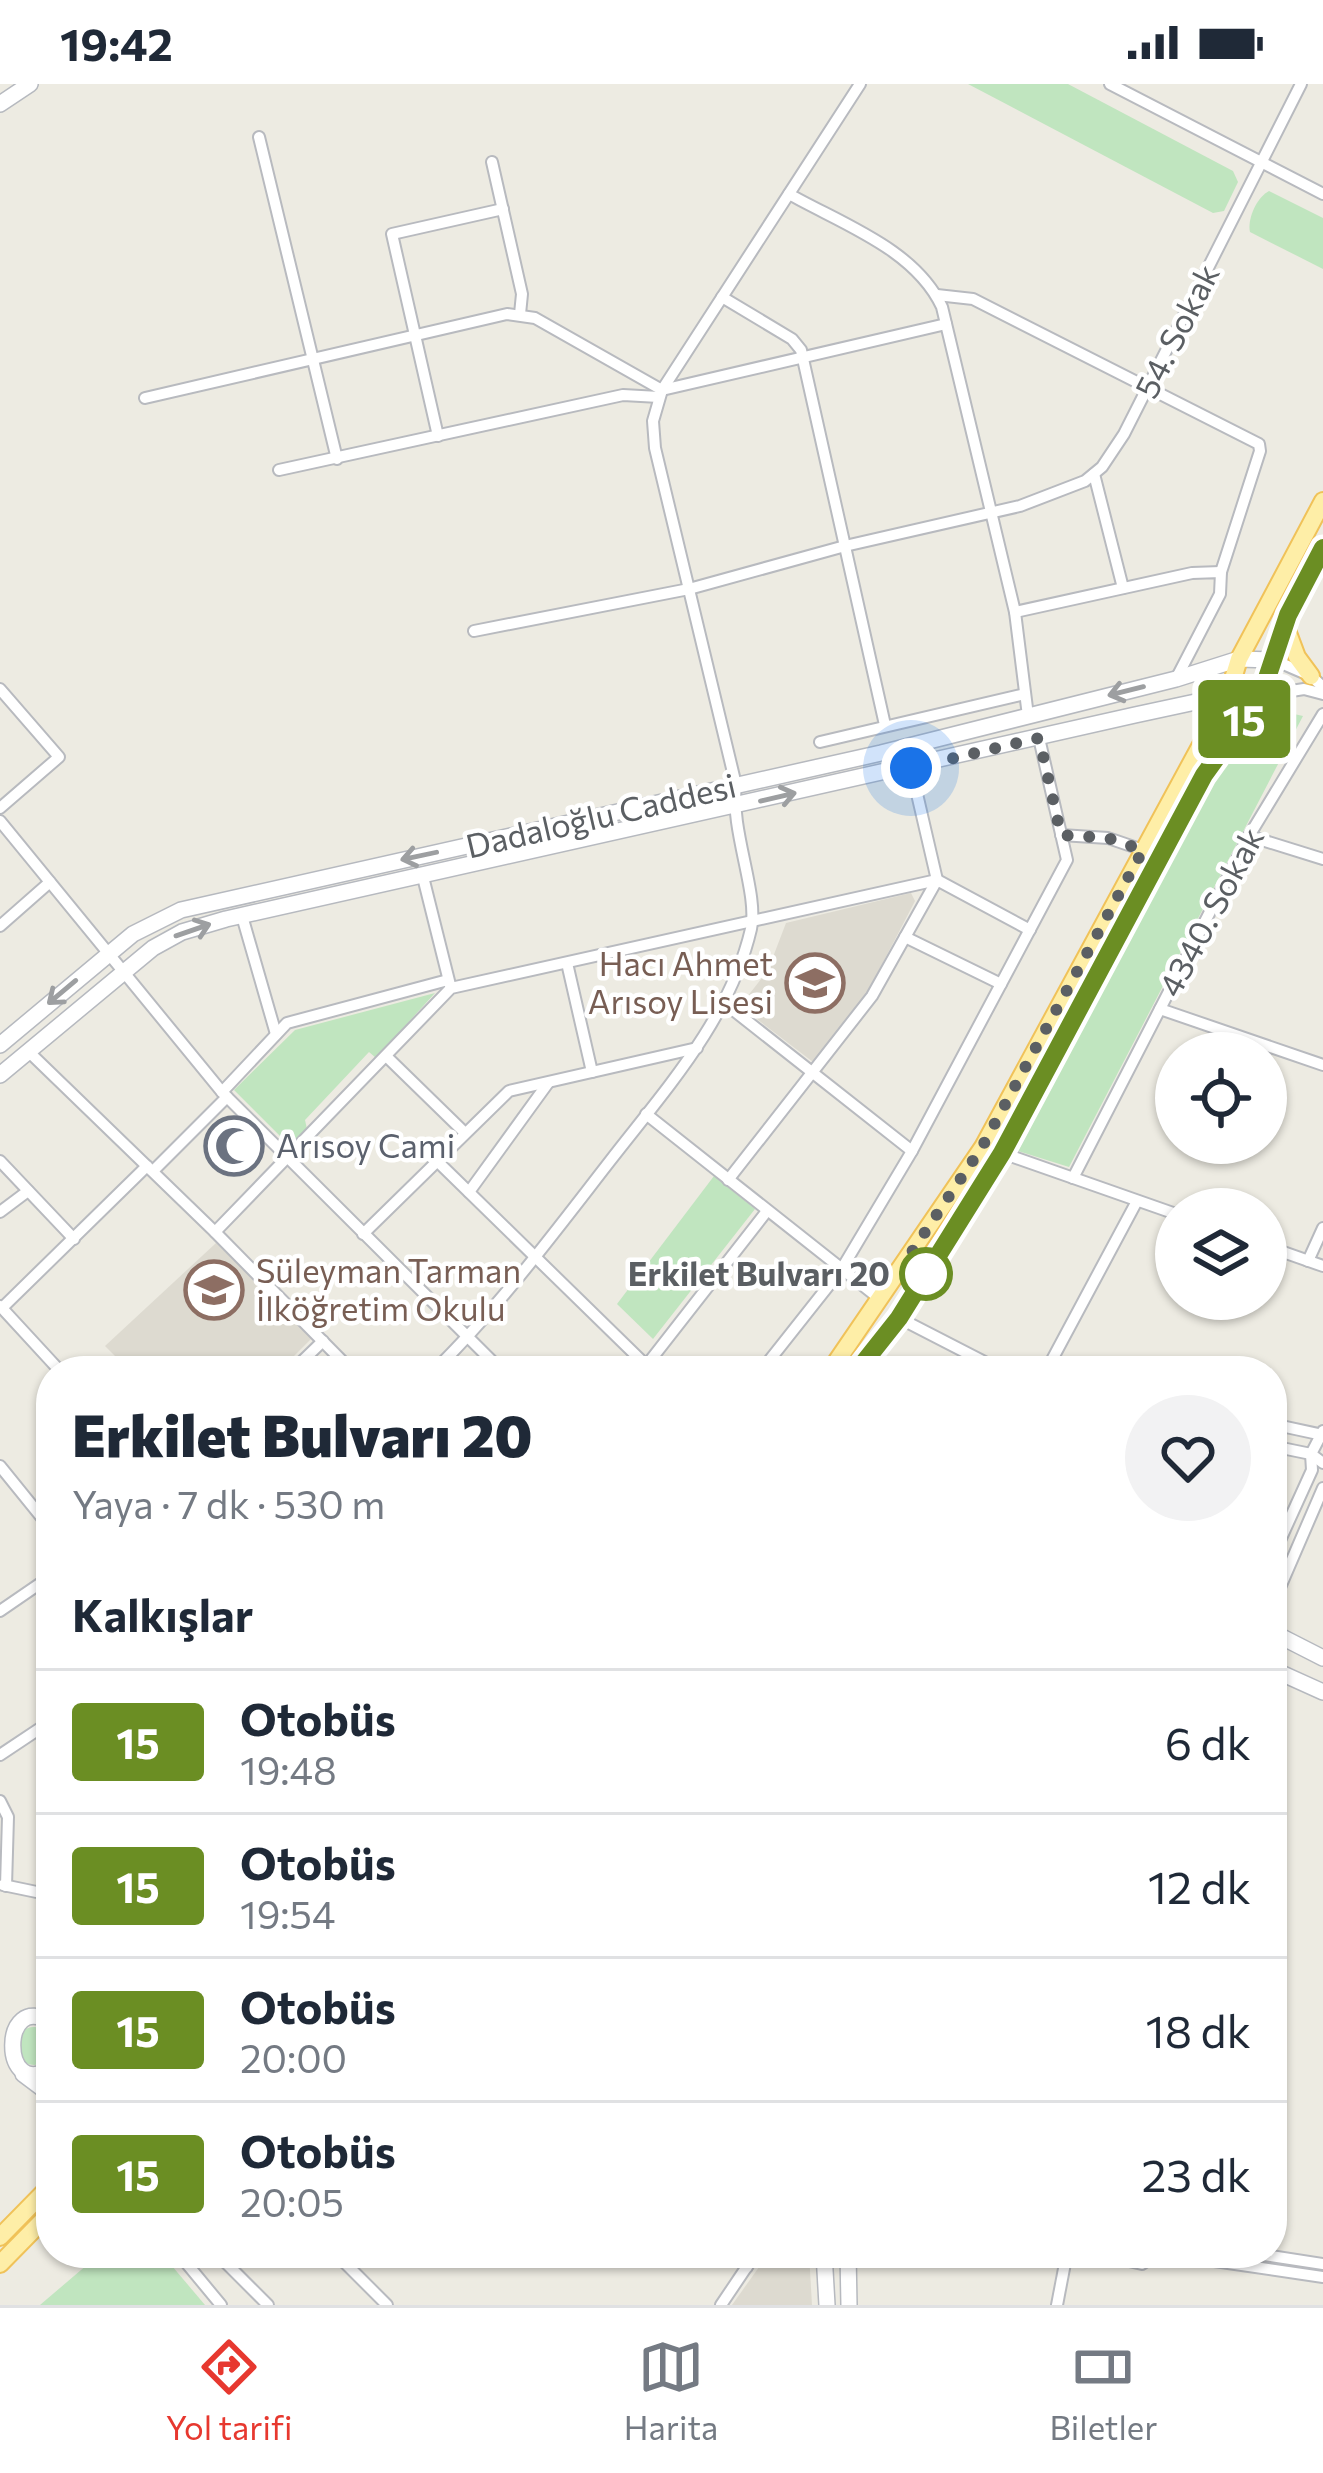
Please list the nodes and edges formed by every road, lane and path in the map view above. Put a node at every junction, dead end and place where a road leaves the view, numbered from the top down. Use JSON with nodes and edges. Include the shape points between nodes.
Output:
{"nodes":[{"id":1,"x":30,"y":84,"type":"edge"},
{"id":2,"x":860,"y":84,"type":"edge"},
{"id":3,"x":1110,"y":84,"type":"edge"},
{"id":4,"x":1301,"y":84,"type":"edge"},
{"id":5,"x":0,"y":104,"type":"edge"},
{"id":6,"x":260,"y":137,"type":"dead end"},
{"id":7,"x":492,"y":163,"type":"dead end"},
{"id":8,"x":1263,"y":163,"type":"junction"},
{"id":9,"x":789,"y":194,"type":"junction"},
{"id":10,"x":1323,"y":194,"type":"edge"},
{"id":11,"x":503,"y":209,"type":"junction"},
{"id":12,"x":937,"y":295,"type":"junction"},
{"id":13,"x":722,"y":297,"type":"junction"},
{"id":14,"x":520,"y":314,"type":"junction"},
{"id":15,"x":946,"y":324,"type":"junction"},
{"id":16,"x":416,"y":335,"type":"junction"},
{"id":17,"x":803,"y":358,"type":"junction"},
{"id":18,"x":313,"y":359,"type":"junction"},
{"id":19,"x":1148,"y":386,"type":"junction"},
{"id":20,"x":660,"y":393,"type":"junction"},
{"id":21,"x":145,"y":398,"type":"dead end"},
{"id":22,"x":438,"y":436,"type":"junction"},
{"id":23,"x":337,"y":459,"type":"junction"},
{"id":24,"x":279,"y":470,"type":"dead end"},
{"id":25,"x":1094,"y":474,"type":"junction"},
{"id":26,"x":1323,"y":501,"type":"edge"},
{"id":27,"x":991,"y":513,"type":"junction"},
{"id":28,"x":845,"y":546,"type":"junction"},
{"id":29,"x":1323,"y":548,"type":"edge"},
{"id":30,"x":1221,"y":572,"type":"junction"},
{"id":31,"x":1123,"y":588,"type":"junction"},
{"id":32,"x":689,"y":589,"type":"junction"},
{"id":33,"x":1015,"y":612,"type":"junction"},
{"id":34,"x":1286,"y":626,"type":"junction"},
{"id":35,"x":474,"y":632,"type":"dead end"},
{"id":36,"x":1239,"y":659,"type":"junction"},
{"id":37,"x":1274,"y":660,"type":"junction"},
{"id":38,"x":1176,"y":679,"type":"junction"},
{"id":39,"x":1319,"y":686,"type":"edge"},
{"id":40,"x":0,"y":689,"type":"edge"},
{"id":41,"x":1025,"y":694,"type":"junction"},
{"id":42,"x":1228,"y":695,"type":"junction"},
{"id":43,"x":1261,"y":696,"type":"junction"},
{"id":44,"x":1323,"y":714,"type":"edge"},
{"id":45,"x":1028,"y":716,"type":"junction"},
{"id":46,"x":885,"y":725,"type":"junction"},
{"id":47,"x":1039,"y":738,"type":"junction"},
{"id":48,"x":820,"y":742,"type":"dead end"},
{"id":49,"x":911,"y":768,"type":"junction"},
{"id":50,"x":736,"y":785,"type":"junction"},
{"id":51,"x":733,"y":807,"type":"junction"},
{"id":52,"x":0,"y":808,"type":"edge"},
{"id":53,"x":0,"y":821,"type":"edge"},
{"id":54,"x":1061,"y":835,"type":"junction"},
{"id":55,"x":1249,"y":836,"type":"junction"},
{"id":56,"x":1143,"y":850,"type":"junction"},
{"id":57,"x":1323,"y":860,"type":"edge"},
{"id":58,"x":423,"y":877,"type":"junction"},
{"id":59,"x":937,"y":880,"type":"junction"},
{"id":60,"x":50,"y":882,"type":"junction"},
{"id":61,"x":242,"y":916,"type":"junction"},
{"id":62,"x":753,"y":923,"type":"junction"},
{"id":63,"x":0,"y":926,"type":"edge"},
{"id":64,"x":1030,"y":930,"type":"junction"},
{"id":65,"x":905,"y":937,"type":"junction"},
{"id":66,"x":107,"y":955,"type":"junction"},
{"id":67,"x":567,"y":963,"type":"junction"},
{"id":68,"x":122,"y":973,"type":"junction"},
{"id":69,"x":449,"y":984,"type":"junction"},
{"id":70,"x":1001,"y":984,"type":"junction"},
{"id":71,"x":723,"y":1002,"type":"junction"},
{"id":72,"x":1160,"y":1009,"type":"junction"},
{"id":73,"x":277,"y":1034,"type":"junction"},
{"id":74,"x":0,"y":1045,"type":"edge"},
{"id":75,"x":697,"y":1048,"type":"junction"},
{"id":76,"x":29,"y":1052,"type":"junction"},
{"id":77,"x":386,"y":1056,"type":"junction"},
{"id":78,"x":1323,"y":1065,"type":"edge"},
{"id":79,"x":592,"y":1072,"type":"junction"},
{"id":80,"x":813,"y":1074,"type":"junction"},
{"id":81,"x":0,"y":1075,"type":"edge"},
{"id":82,"x":549,"y":1082,"type":"junction"},
{"id":83,"x":224,"y":1095,"type":"junction"},
{"id":84,"x":646,"y":1114,"type":"junction"},
{"id":85,"x":465,"y":1133,"type":"junction"},
{"id":86,"x":912,"y":1151,"type":"junction"},
{"id":87,"x":1002,"y":1153,"type":"junction"},
{"id":88,"x":287,"y":1160,"type":"junction"},
{"id":89,"x":0,"y":1161,"type":"edge"},
{"id":90,"x":437,"y":1161,"type":"junction"},
{"id":91,"x":150,"y":1168,"type":"junction"},
{"id":92,"x":1073,"y":1178,"type":"junction"},
{"id":93,"x":728,"y":1180,"type":"junction"},
{"id":94,"x":28,"y":1191,"type":"junction"},
{"id":95,"x":469,"y":1192,"type":"junction"},
{"id":96,"x":1138,"y":1201,"type":"junction"},
{"id":97,"x":1155,"y":1207,"type":"edge"},
{"id":98,"x":767,"y":1211,"type":"junction"},
{"id":99,"x":0,"y":1212,"type":"edge"},
{"id":100,"x":1323,"y":1228,"type":"edge"},
{"id":101,"x":215,"y":1232,"type":"junction"},
{"id":102,"x":363,"y":1234,"type":"junction"},
{"id":103,"x":74,"y":1239,"type":"junction"},
{"id":104,"x":1287,"y":1254,"type":"edge"},
{"id":105,"x":536,"y":1257,"type":"junction"},
{"id":106,"x":1308,"y":1261,"type":"junction"},
{"id":107,"x":1323,"y":1266,"type":"edge"},
{"id":108,"x":841,"y":1270,"type":"junction"},
{"id":109,"x":880,"y":1299,"type":"junction"},
{"id":110,"x":1,"y":1307,"type":"edge"},
{"id":111,"x":899,"y":1318,"type":"junction"},
{"id":112,"x":469,"y":1337,"type":"junction"},
{"id":113,"x":323,"y":1341,"type":"junction"},
{"id":114,"x":46,"y":1356,"type":"edge"},
{"id":115,"x":308,"y":1356,"type":"edge"},
{"id":116,"x":338,"y":1356,"type":"edge"},
{"id":117,"x":449,"y":1356,"type":"edge"},
{"id":118,"x":487,"y":1356,"type":"edge"},
{"id":119,"x":637,"y":1356,"type":"edge"},
{"id":120,"x":658,"y":1356,"type":"edge"},
{"id":121,"x":773,"y":1356,"type":"edge"},
{"id":122,"x":840,"y":1356,"type":"edge"},
{"id":123,"x":869,"y":1356,"type":"edge"},
{"id":124,"x":972,"y":1356,"type":"edge"},
{"id":125,"x":1054,"y":1356,"type":"edge"},
{"id":126,"x":1287,"y":1427,"type":"edge"},
{"id":127,"x":1322,"y":1433,"type":"edge"},
{"id":128,"x":1287,"y":1449,"type":"edge"},
{"id":129,"x":1310,"y":1454,"type":"junction"},
{"id":130,"x":1323,"y":1463,"type":"edge"},
{"id":131,"x":0,"y":1466,"type":"edge"},
{"id":132,"x":1323,"y":1488,"type":"edge"},
{"id":133,"x":36,"y":1510,"type":"edge"},
{"id":134,"x":1287,"y":1525,"type":"edge"},
{"id":135,"x":1287,"y":1571,"type":"edge"},
{"id":136,"x":36,"y":1586,"type":"edge"},
{"id":137,"x":0,"y":1611,"type":"edge"},
{"id":138,"x":1287,"y":1640,"type":"edge"},
{"id":139,"x":1323,"y":1658,"type":"edge"},
{"id":140,"x":1287,"y":1676,"type":"edge"},
{"id":141,"x":1323,"y":1692,"type":"edge"},
{"id":142,"x":36,"y":1731,"type":"edge"},
{"id":143,"x":0,"y":1755,"type":"edge"},
{"id":144,"x":0,"y":1801,"type":"edge"},
{"id":145,"x":3,"y":1885,"type":"edge"},
{"id":146,"x":36,"y":1892,"type":"edge"},
{"id":147,"x":0,"y":2015,"type":"edge"},
{"id":148,"x":23,"y":2018,"type":"junction"},
{"id":149,"x":36,"y":2018,"type":"edge"},
{"id":150,"x":10,"y":2064,"type":"edge"},
{"id":151,"x":36,"y":2084,"type":"edge"},
{"id":152,"x":36,"y":2200,"type":"edge"},
{"id":153,"x":36,"y":2227,"type":"edge"},
{"id":154,"x":0,"y":2237,"type":"edge"},
{"id":155,"x":1287,"y":2258,"type":"edge"},
{"id":156,"x":0,"y":2264,"type":"edge"},
{"id":157,"x":1323,"y":2264,"type":"edge"},
{"id":158,"x":190,"y":2268,"type":"edge"},
{"id":159,"x":231,"y":2268,"type":"edge"},
{"id":160,"x":350,"y":2268,"type":"edge"},
{"id":161,"x":746,"y":2268,"type":"edge"},
{"id":162,"x":825,"y":2268,"type":"edge"},
{"id":163,"x":848,"y":2268,"type":"edge"},
{"id":164,"x":1064,"y":2268,"type":"edge"},
{"id":165,"x":1262,"y":2268,"type":"edge"},
{"id":166,"x":1323,"y":2277,"type":"edge"},
{"id":167,"x":221,"y":2305,"type":"edge"},
{"id":168,"x":268,"y":2305,"type":"edge"},
{"id":169,"x":387,"y":2305,"type":"edge"},
{"id":170,"x":721,"y":2305,"type":"edge"},
{"id":171,"x":827,"y":2305,"type":"edge"},
{"id":172,"x":849,"y":2305,"type":"edge"},
{"id":173,"x":1057,"y":2305,"type":"edge"}],
"edges":[{"from":1,"to":5,"type":"street"},
{"from":2,"to":9,"type":"street"},
{"from":3,"to":8,"type":"street"},
{"from":4,"to":8,"type":"street","name":"54. Sokak"},
{"from":6,"to":18,"type":"street"},
{"from":7,"to":11,"type":"street"},
{"from":8,"to":10,"type":"street"},
{"from":8,"to":19,"type":"street","name":"54. Sokak"},
{"from":9,"to":12,"type":"street","via":[[903,258]]},
{"from":9,"to":13,"type":"street"},
{"from":11,"to":14,"type":"street"},
{"from":11,"to":16,"type":"street","via":[[392,234]]},
{"from":12,"to":15,"type":"street"},
{"from":12,"to":19,"type":"street","via":[[973,299]]},
{"from":13,"to":17,"type":"street","via":[[792,339]]},
{"from":13,"to":20,"type":"street"},
{"from":14,"to":16,"type":"street"},
{"from":14,"to":20,"type":"street"},
{"from":15,"to":17,"type":"street"},
{"from":15,"to":27,"type":"street"},
{"from":16,"to":18,"type":"street"},
{"from":16,"to":22,"type":"street"},
{"from":17,"to":20,"type":"street"},
{"from":17,"to":28,"type":"street"},
{"from":18,"to":21,"type":"street"},
{"from":18,"to":23,"type":"street"},
{"from":19,"to":25,"type":"street","name":"54. Sokak"},
{"from":19,"to":30,"type":"street","via":[[1260,448]]},
{"from":20,"to":22,"type":"street"},
{"from":20,"to":32,"type":"street","via":[[655,448]]},
{"from":22,"to":23,"type":"street"},
{"from":23,"to":24,"type":"street"},
{"from":25,"to":27,"type":"street"},
{"from":25,"to":31,"type":"street"},
{"from":26,"to":36,"type":"main road"},
{"from":27,"to":28,"type":"street"},
{"from":27,"to":33,"type":"street"},
{"from":28,"to":32,"type":"street"},
{"from":28,"to":46,"type":"street"},
{"from":29,"to":34,"type":"main road"},
{"from":30,"to":31,"type":"street"},
{"from":30,"to":38,"type":"street","via":[[1220,594]]},
{"from":31,"to":33,"type":"street"},
{"from":32,"to":35,"type":"street"},
{"from":32,"to":50,"type":"street"},
{"from":33,"to":41,"type":"street"},
{"from":34,"to":37,"type":"main road"},
{"from":34,"to":39,"type":"main road"},
{"from":36,"to":37,"type":"street","name":"Dadaloğlu Caddesi"},
{"from":36,"to":38,"type":"street","name":"Dadaloğlu Caddesi"},
{"from":36,"to":42,"type":"main road"},
{"from":37,"to":39,"type":"street"},
{"from":37,"to":43,"type":"main road"},
{"from":38,"to":45,"type":"street","name":"Dadaloğlu Caddesi","one_way":true},
{"from":39,"to":43,"type":"street"},
{"from":40,"to":52,"type":"street","via":[[59,757]]},
{"from":41,"to":45,"type":"street"},
{"from":41,"to":46,"type":"street"},
{"from":42,"to":43,"type":"street","name":"Dadaloğlu Caddesi"},
{"from":42,"to":47,"type":"street","name":"Dadaloğlu Caddesi"},
{"from":42,"to":56,"type":"main road"},
{"from":43,"to":87,"type":"main road","via":[[1204,775]]},
{"from":44,"to":55,"type":"street","name":"4340. Sokak"},
{"from":45,"to":50,"type":"street","name":"Dadaloğlu Caddesi"},
{"from":46,"to":48,"type":"street"},
{"from":47,"to":49,"type":"street","name":"Dadaloğlu Caddesi"},
{"from":47,"to":54,"type":"street"},
{"from":51,"to":49,"type":"street","name":"Dadaloğlu Caddesi","one_way":true},
{"from":49,"to":59,"type":"street"},
{"from":50,"to":51,"type":"street"},
{"from":50,"to":66,"type":"street","name":"Dadaloğlu Caddesi","one_way":true,"via":[[181,910]]},
{"from":51,"to":58,"type":"street","name":"Dadaloğlu Caddesi"},
{"from":51,"to":62,"type":"street"},
{"from":53,"to":60,"type":"street"},
{"from":54,"to":56,"type":"street"},
{"from":54,"to":64,"type":"street","via":[[1067,860]]},
{"from":55,"to":57,"type":"street"},
{"from":55,"to":72,"type":"street","name":"4340. Sokak"},
{"from":56,"to":109,"type":"main road","via":[[982,1147]]},
{"from":58,"to":61,"type":"street","name":"Dadaloğlu Caddesi"},
{"from":58,"to":69,"type":"street"},
{"from":59,"to":62,"type":"street"},
{"from":59,"to":64,"type":"street"},
{"from":59,"to":65,"type":"street"},
{"from":60,"to":63,"type":"street"},
{"from":60,"to":66,"type":"street"},
{"from":68,"to":61,"type":"street","name":"Dadaloğlu Caddesi","one_way":true,"via":[[182,932]]},
{"from":61,"to":73,"type":"street"},
{"from":62,"to":67,"type":"street"},
{"from":62,"to":71,"type":"street"},
{"from":64,"to":70,"type":"street"},
{"from":65,"to":70,"type":"street"},
{"from":65,"to":80,"type":"street"},
{"from":66,"to":68,"type":"street"},
{"from":66,"to":74,"type":"street","name":"Dadaloğlu Caddesi","one_way":true},
{"from":67,"to":69,"type":"street"},
{"from":67,"to":79,"type":"street"},
{"from":68,"to":76,"type":"street","name":"Dadaloğlu Caddesi"},
{"from":68,"to":83,"type":"street"},
{"from":69,"to":73,"type":"street","via":[[287,1023]]},
{"from":69,"to":77,"type":"street"},
{"from":70,"to":86,"type":"street"},
{"from":71,"to":75,"type":"street"},
{"from":71,"to":80,"type":"street"},
{"from":72,"to":78,"type":"street"},
{"from":72,"to":92,"type":"street","name":"4340. Sokak"},
{"from":73,"to":83,"type":"street"},
{"from":75,"to":79,"type":"street"},
{"from":75,"to":84,"type":"street"},
{"from":76,"to":81,"type":"street","name":"Dadaloğlu Caddesi"},
{"from":76,"to":91,"type":"street"},
{"from":77,"to":85,"type":"street"},
{"from":77,"to":88,"type":"street"},
{"from":79,"to":82,"type":"street"},
{"from":80,"to":86,"type":"street"},
{"from":80,"to":93,"type":"street"},
{"from":82,"to":85,"type":"street","via":[[509,1091]]},
{"from":82,"to":95,"type":"street"},
{"from":83,"to":88,"type":"street"},
{"from":83,"to":91,"type":"street"},
{"from":84,"to":93,"type":"street"},
{"from":84,"to":105,"type":"street"},
{"from":85,"to":90,"type":"street"},
{"from":86,"to":108,"type":"street"},
{"from":87,"to":92,"type":"street"},
{"from":87,"to":111,"type":"main road"},
{"from":88,"to":101,"type":"street"},
{"from":88,"to":102,"type":"street"},
{"from":89,"to":94,"type":"street"},
{"from":90,"to":95,"type":"street"},
{"from":90,"to":102,"type":"street"},
{"from":91,"to":101,"type":"street"},
{"from":91,"to":103,"type":"street"},
{"from":92,"to":96,"type":"street"},
{"from":93,"to":98,"type":"street"},
{"from":94,"to":99,"type":"street"},
{"from":94,"to":103,"type":"street"},
{"from":95,"to":105,"type":"street"},
{"from":96,"to":97,"type":"street"},
{"from":96,"to":125,"type":"street"},
{"from":98,"to":108,"type":"street"},
{"from":98,"to":120,"type":"street"},
{"from":100,"to":106,"type":"street"},
{"from":101,"to":113,"type":"street"},
{"from":102,"to":112,"type":"street"},
{"from":103,"to":110,"type":"street"},
{"from":104,"to":106,"type":"street"},
{"from":105,"to":112,"type":"street"},
{"from":105,"to":119,"type":"street"},
{"from":106,"to":107,"type":"street"},
{"from":108,"to":109,"type":"street"},
{"from":108,"to":121,"type":"street"},
{"from":109,"to":122,"type":"main road"},
{"from":110,"to":114,"type":"street"},
{"from":111,"to":123,"type":"main road"},
{"from":111,"to":124,"type":"street"},
{"from":112,"to":117,"type":"street"},
{"from":112,"to":118,"type":"street"},
{"from":113,"to":115,"type":"street"},
{"from":113,"to":116,"type":"street"},
{"from":126,"to":127,"type":"street"},
{"from":127,"to":129,"type":"street"},
{"from":128,"to":129,"type":"street"},
{"from":129,"to":130,"type":"street"},
{"from":129,"to":134,"type":"street","via":[[1312,1470]]},
{"from":131,"to":133,"type":"street"},
{"from":132,"to":135,"type":"street"},
{"from":136,"to":137,"type":"street"},
{"from":138,"to":139,"type":"street"},
{"from":140,"to":141,"type":"street"},
{"from":142,"to":143,"type":"street"},
{"from":144,"to":145,"type":"street","via":[[8,1817]]},
{"from":145,"to":146,"type":"street"},
{"from":147,"to":148,"type":"street"},
{"from":148,"to":149,"type":"street"},
{"from":148,"to":150,"type":"street","via":[[4,2037]]},
{"from":150,"to":151,"type":"street"},
{"from":152,"to":154,"type":"main road"},
{"from":153,"to":156,"type":"main road"},
{"from":155,"to":157,"type":"street"},
{"from":158,"to":167,"type":"street"},
{"from":159,"to":168,"type":"street"},
{"from":160,"to":169,"type":"street"},
{"from":161,"to":170,"type":"street"},
{"from":162,"to":171,"type":"street"},
{"from":163,"to":172,"type":"street"},
{"from":164,"to":173,"type":"street"},
{"from":165,"to":166,"type":"street"}]}
